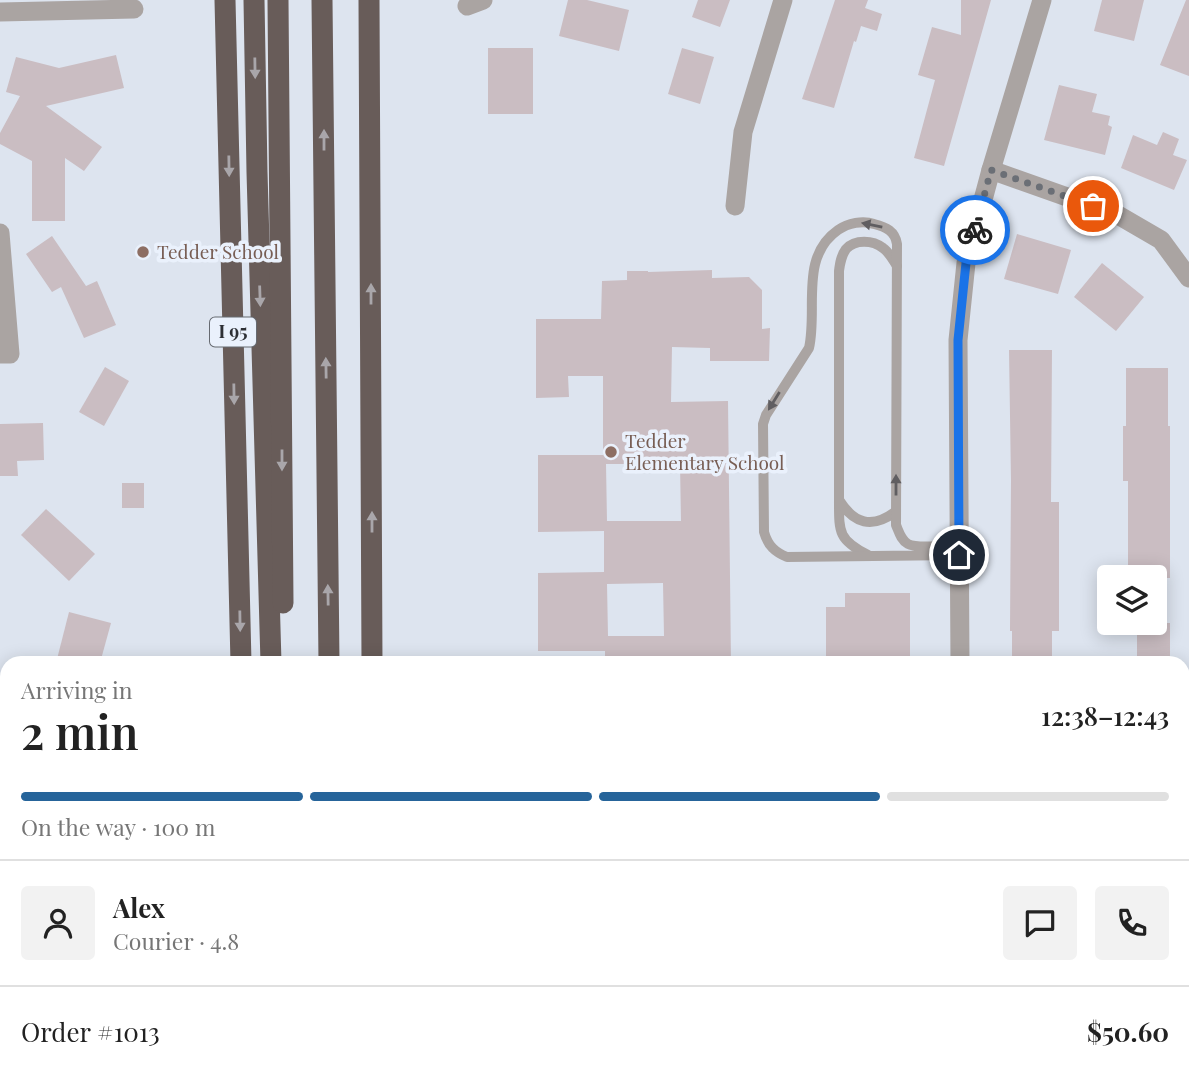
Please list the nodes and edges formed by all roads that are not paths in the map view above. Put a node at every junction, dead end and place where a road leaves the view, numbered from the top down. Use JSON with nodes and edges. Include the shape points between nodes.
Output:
{"nodes":[{"id":1,"x":225,"y":0,"type":"edge"},
{"id":2,"x":254,"y":0,"type":"edge"},
{"id":3,"x":278,"y":0,"type":"edge"},
{"id":4,"x":322,"y":0,"type":"edge"},
{"id":5,"x":369,"y":0,"type":"edge"},
{"id":6,"x":783,"y":0,"type":"edge"},
{"id":7,"x":1042,"y":0,"type":"edge"},
{"id":8,"x":134,"y":9,"type":"dead end"},
{"id":9,"x":0,"y":12,"type":"edge"},
{"id":10,"x":991,"y":170,"type":"junction"},
{"id":11,"x":735,"y":206,"type":"dead end"},
{"id":12,"x":0,"y":233,"type":"edge"},
{"id":13,"x":897,"y":267,"type":"junction"},
{"id":14,"x":1189,"y":278,"type":"edge"},
{"id":15,"x":0,"y":354,"type":"edge"},
{"id":16,"x":839,"y":499,"type":"junction"},
{"id":17,"x":895,"y":512,"type":"junction"},
{"id":18,"x":959,"y":550,"type":"junction"},
{"id":19,"x":871,"y":557,"type":"junction"},
{"id":20,"x":241,"y":656,"type":"edge"},
{"id":21,"x":271,"y":656,"type":"edge"},
{"id":22,"x":284,"y":656,"type":"edge"},
{"id":23,"x":329,"y":656,"type":"edge"},
{"id":24,"x":372,"y":656,"type":"edge"},
{"id":25,"x":960,"y":656,"type":"edge"}],
"edges":[{"from":1,"to":20,"type":"highway","number":"I 95","one_way":true},
{"from":2,"to":21,"type":"highway","one_way":true},
{"from":3,"to":22,"type":"highway","one_way":true},
{"from":23,"to":4,"type":"highway","one_way":true},
{"from":24,"to":5,"type":"highway","one_way":true},
{"from":6,"to":11,"type":"street","via":[[743,132]]},
{"from":7,"to":10,"type":"street"},
{"from":8,"to":9,"type":"street"},
{"from":10,"to":14,"type":"street","via":[[1118,215],[1161,240]]},
{"from":10,"to":18,"type":"street","via":[[966,263],[958,340]]},
{"from":12,"to":15,"type":"street","via":[[10,354]]},
{"from":13,"to":16,"type":"lane","via":[[881,246],[869,242],[848,247],[841,258]]},
{"from":17,"to":13,"type":"lane","one_way":true},
{"from":13,"to":19,"type":"lane","one_way":true,"via":[[896,236],[871,222],[840,228],[822,245],[814,269],[809,348],[763,424],[764,532],[771,547],[788,557]]},
{"from":16,"to":17,"type":"lane","via":[[850,514],[870,523]]},
{"from":16,"to":19,"type":"lane","via":[[840,530],[851,546]]},
{"from":17,"to":18,"type":"lane","via":[[906,543]]},
{"from":18,"to":19,"type":"lane"},
{"from":18,"to":25,"type":"street"}]}
